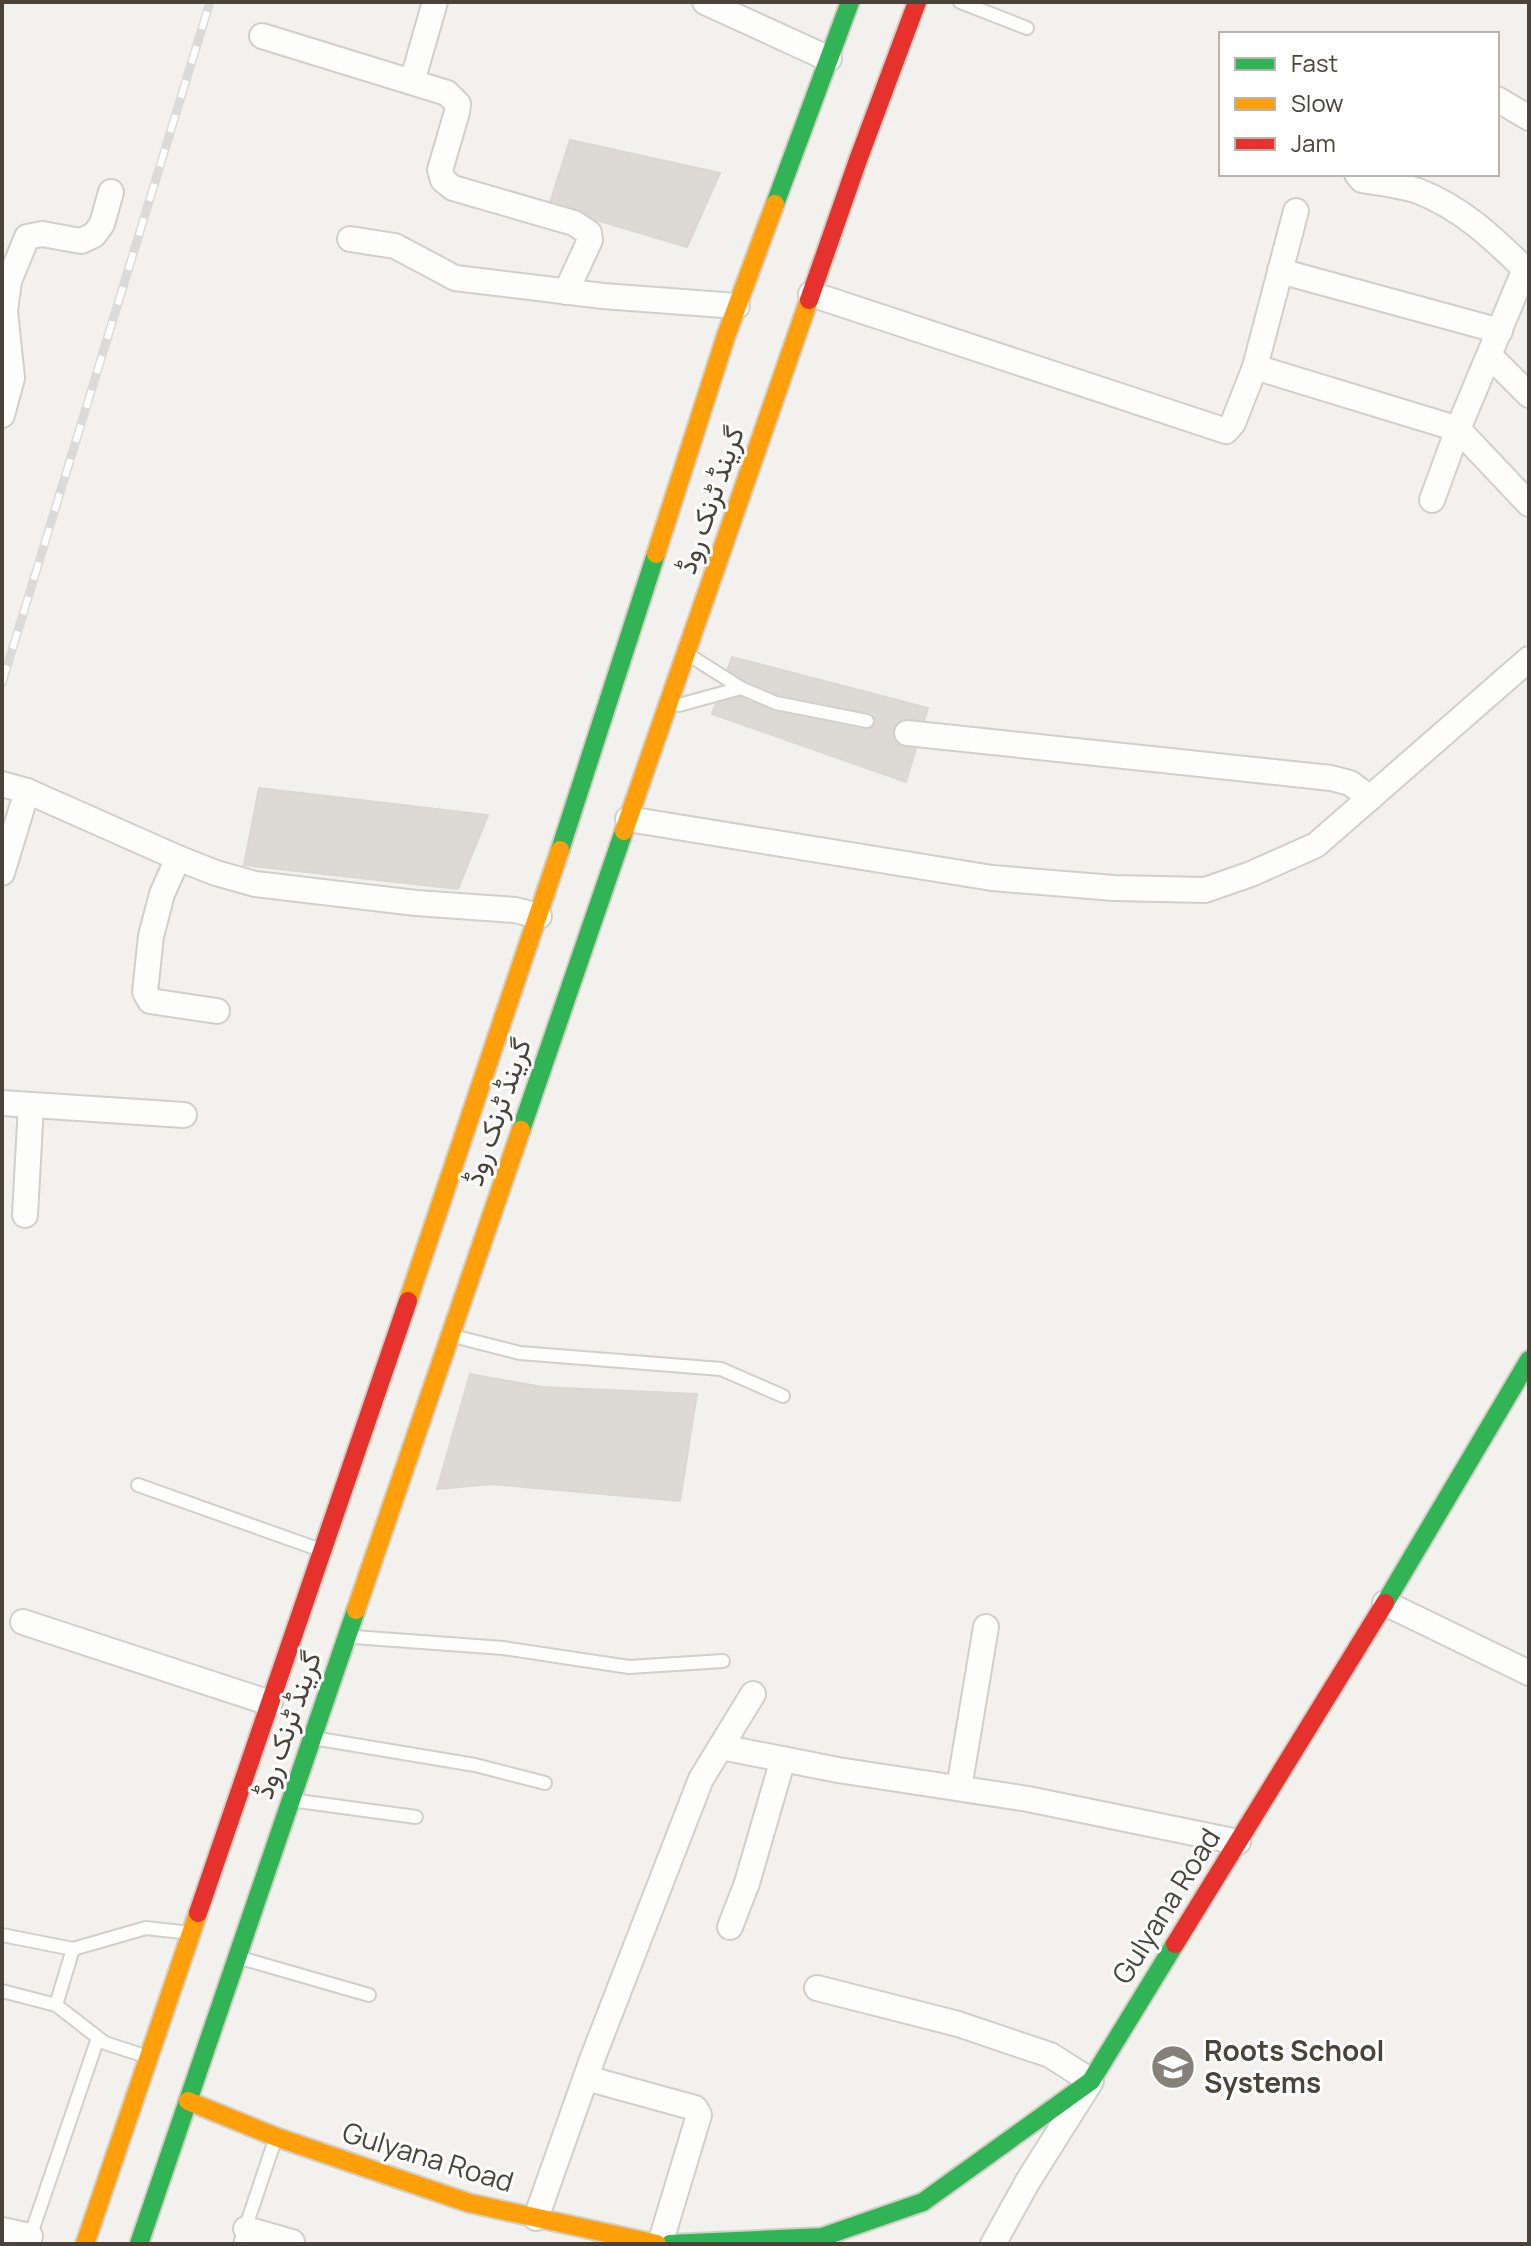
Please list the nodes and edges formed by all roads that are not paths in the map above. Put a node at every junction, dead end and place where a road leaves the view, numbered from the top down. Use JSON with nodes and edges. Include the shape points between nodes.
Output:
{"nodes":[{"id":1,"x":435,"y":2,"type":"edge"},
{"id":2,"x":705,"y":2,"type":"edge"},
{"id":3,"x":850,"y":2,"type":"edge"},
{"id":4,"x":917,"y":2,"type":"edge"},
{"id":5,"x":960,"y":2,"type":"edge"},
{"id":6,"x":1027,"y":28,"type":"dead end"},
{"id":7,"x":262,"y":36,"type":"dead end"},
{"id":8,"x":829,"y":59,"type":"junction"},
{"id":9,"x":412,"y":82,"type":"junction"},
{"id":10,"x":1499,"y":100,"type":"edge"},
{"id":11,"x":1529,"y":118,"type":"edge"},
{"id":12,"x":1359,"y":176,"type":"edge"},
{"id":13,"x":111,"y":192,"type":"dead end"},
{"id":14,"x":1296,"y":211,"type":"dead end"},
{"id":15,"x":350,"y":239,"type":"dead end"},
{"id":16,"x":1280,"y":271,"type":"junction"},
{"id":17,"x":1527,"y":271,"type":"edge"},
{"id":18,"x":566,"y":292,"type":"junction"},
{"id":19,"x":811,"y":294,"type":"junction"},
{"id":20,"x":737,"y":306,"type":"junction"},
{"id":21,"x":1500,"y":331,"type":"junction"},
{"id":22,"x":1490,"y":356,"type":"junction"},
{"id":23,"x":1255,"y":367,"type":"junction"},
{"id":24,"x":1529,"y":395,"type":"edge"},
{"id":25,"x":2,"y":415,"type":"edge"},
{"id":26,"x":1458,"y":429,"type":"junction"},
{"id":27,"x":1432,"y":500,"type":"dead end"},
{"id":28,"x":1529,"y":504,"type":"edge"},
{"id":29,"x":686,"y":653,"type":"junction"},
{"id":30,"x":1529,"y":659,"type":"edge"},
{"id":31,"x":741,"y":688,"type":"junction"},
{"id":32,"x":666,"y":709,"type":"junction"},
{"id":33,"x":867,"y":721,"type":"dead end"},
{"id":34,"x":907,"y":733,"type":"dead end"},
{"id":35,"x":2,"y":784,"type":"edge"},
{"id":36,"x":27,"y":791,"type":"junction"},
{"id":37,"x":1370,"y":798,"type":"junction"},
{"id":38,"x":628,"y":819,"type":"junction"},
{"id":39,"x":178,"y":858,"type":"junction"},
{"id":40,"x":2,"y":873,"type":"edge"},
{"id":41,"x":546,"y":918,"type":"junction"},
{"id":42,"x":217,"y":1011,"type":"dead end"},
{"id":43,"x":2,"y":1103,"type":"edge"},
{"id":44,"x":31,"y":1105,"type":"junction"},
{"id":45,"x":184,"y":1115,"type":"dead end"},
{"id":46,"x":25,"y":1215,"type":"dead end"},
{"id":47,"x":450,"y":1335,"type":"junction"},
{"id":48,"x":1529,"y":1360,"type":"edge"},
{"id":49,"x":783,"y":1396,"type":"dead end"},
{"id":50,"x":138,"y":1485,"type":"dead end"},
{"id":51,"x":322,"y":1551,"type":"junction"},
{"id":52,"x":1385,"y":1603,"type":"junction"},
{"id":53,"x":23,"y":1622,"type":"dead end"},
{"id":54,"x":986,"y":1627,"type":"dead end"},
{"id":55,"x":347,"y":1637,"type":"junction"},
{"id":56,"x":723,"y":1661,"type":"dead end"},
{"id":57,"x":1529,"y":1673,"type":"edge"},
{"id":58,"x":753,"y":1694,"type":"dead end"},
{"id":59,"x":270,"y":1703,"type":"junction"},
{"id":60,"x":312,"y":1738,"type":"junction"},
{"id":61,"x":721,"y":1747,"type":"junction"},
{"id":62,"x":783,"y":1759,"type":"junction"},
{"id":63,"x":545,"y":1783,"type":"dead end"},
{"id":64,"x":959,"y":1788,"type":"junction"},
{"id":65,"x":291,"y":1800,"type":"junction"},
{"id":66,"x":416,"y":1817,"type":"dead end"},
{"id":67,"x":1238,"y":1842,"type":"junction"},
{"id":68,"x":730,"y":1927,"type":"dead end"},
{"id":69,"x":191,"y":1934,"type":"junction"},
{"id":70,"x":2,"y":1935,"type":"edge"},
{"id":71,"x":73,"y":1949,"type":"junction"},
{"id":72,"x":237,"y":1957,"type":"junction"},
{"id":73,"x":817,"y":1988,"type":"dead end"},
{"id":74,"x":2,"y":1991,"type":"edge"},
{"id":75,"x":369,"y":1995,"type":"dead end"},
{"id":76,"x":56,"y":2005,"type":"junction"},
{"id":77,"x":98,"y":2038,"type":"junction"},
{"id":78,"x":149,"y":2057,"type":"junction"},
{"id":79,"x":586,"y":2078,"type":"junction"},
{"id":80,"x":1091,"y":2081,"type":"junction"},
{"id":81,"x":182,"y":2099,"type":"junction"},
{"id":82,"x":276,"y":2137,"type":"junction"},
{"id":83,"x":536,"y":2218,"type":"junction"},
{"id":84,"x":2,"y":2230,"type":"edge"},
{"id":85,"x":243,"y":2236,"type":"edge"},
{"id":86,"x":29,"y":2240,"type":"edge"},
{"id":87,"x":292,"y":2242,"type":"edge"},
{"id":88,"x":85,"y":2244,"type":"edge"},
{"id":89,"x":139,"y":2244,"type":"edge"},
{"id":90,"x":659,"y":2244,"type":"edge"},
{"id":91,"x":670,"y":2244,"type":"edge"},
{"id":92,"x":993,"y":2244,"type":"edge"}],
"edges":[{"from":1,"to":9,"type":"street"},
{"from":2,"to":8,"type":"street"},
{"from":3,"to":8,"type":"main road","name":"گرینڈ ٹرنک روڈ"},
{"from":4,"to":19,"type":"main road","name":"گرینڈ ٹرنک روڈ"},
{"from":5,"to":6,"type":"lane"},
{"from":7,"to":9,"type":"street"},
{"from":8,"to":20,"type":"main road","name":"گرینڈ ٹرنک روڈ"},
{"from":9,"to":18,"type":"street","via":[[447,93],[458,104],[440,170],[443,180],[453,188],[574,223],[589,233]]},
{"from":10,"to":11,"type":"street"},
{"from":12,"to":17,"type":"street","via":[[1416,190],[1461,212]]},
{"from":13,"to":25,"type":"street","via":[[94,235],[81,241],[42,234],[27,237],[9,281],[5,311],[12,378]]},
{"from":14,"to":16,"type":"street"},
{"from":15,"to":18,"type":"street","via":[[395,246],[455,278]]},
{"from":16,"to":21,"type":"street"},
{"from":16,"to":23,"type":"street"},
{"from":17,"to":21,"type":"street"},
{"from":18,"to":20,"type":"street"},
{"from":19,"to":23,"type":"street","via":[[1226,431]]},
{"from":19,"to":29,"type":"main road","name":"گرینڈ ٹرنک روڈ"},
{"from":20,"to":41,"type":"main road","name":"گرینڈ ٹرنک روڈ"},
{"from":21,"to":22,"type":"street"},
{"from":22,"to":24,"type":"street"},
{"from":22,"to":26,"type":"street"},
{"from":23,"to":26,"type":"street"},
{"from":26,"to":27,"type":"street"},
{"from":26,"to":28,"type":"street"},
{"from":29,"to":31,"type":"lane"},
{"from":29,"to":32,"type":"main road","name":"گرینڈ ٹرنک روڈ"},
{"from":30,"to":37,"type":"street"},
{"from":31,"to":32,"type":"lane"},
{"from":31,"to":33,"type":"lane","via":[[776,703]]},
{"from":32,"to":38,"type":"main road","name":"گرینڈ ٹرنک روڈ"},
{"from":34,"to":37,"type":"street","via":[[1331,778],[1350,783]]},
{"from":35,"to":36,"type":"street"},
{"from":36,"to":39,"type":"street"},
{"from":36,"to":40,"type":"street"},
{"from":37,"to":38,"type":"street","via":[[1316,845],[1205,890],[992,878]]},
{"from":38,"to":47,"type":"main road","name":"گرینڈ ٹرنک روڈ","via":[[582,929]]},
{"from":39,"to":41,"type":"street","via":[[255,884],[515,910]]},
{"from":39,"to":42,"type":"street","via":[[151,936],[145,992],[150,1001]]},
{"from":41,"to":51,"type":"main road","name":"گرینڈ ٹرنک روڈ"},
{"from":43,"to":44,"type":"street"},
{"from":44,"to":45,"type":"street"},
{"from":44,"to":46,"type":"street"},
{"from":47,"to":49,"type":"lane","via":[[520,1353],[721,1369]]},
{"from":47,"to":55,"type":"main road","name":"گرینڈ ٹرنک روڈ"},
{"from":48,"to":52,"type":"main road","name":"Gulyana Road"},
{"from":50,"to":51,"type":"lane"},
{"from":51,"to":59,"type":"main road","name":"گرینڈ ٹرنک روڈ"},
{"from":52,"to":57,"type":"street"},
{"from":52,"to":67,"type":"main road","name":"Gulyana Road"},
{"from":53,"to":59,"type":"street"},
{"from":54,"to":64,"type":"street"},
{"from":55,"to":56,"type":"lane","via":[[503,1648],[629,1667]]},
{"from":55,"to":60,"type":"main road","name":"گرینڈ ٹرنک روڈ"},
{"from":58,"to":61,"type":"street"},
{"from":59,"to":69,"type":"main road","name":"گرینڈ ٹرنک روڈ"},
{"from":60,"to":63,"type":"lane","via":[[475,1765]]},
{"from":60,"to":65,"type":"main road","name":"گرینڈ ٹرنک روڈ"},
{"from":61,"to":62,"type":"street"},
{"from":61,"to":79,"type":"street","via":[[701,1779]]},
{"from":62,"to":64,"type":"street"},
{"from":62,"to":68,"type":"street"},
{"from":64,"to":67,"type":"street"},
{"from":65,"to":66,"type":"lane"},
{"from":65,"to":72,"type":"main road","name":"گرینڈ ٹرنک روڈ"},
{"from":67,"to":80,"type":"main road","name":"Gulyana Road"},
{"from":69,"to":71,"type":"lane","via":[[146,1928]]},
{"from":69,"to":78,"type":"main road","name":"گرینڈ ٹرنک روڈ"},
{"from":70,"to":71,"type":"lane"},
{"from":71,"to":76,"type":"lane"},
{"from":72,"to":75,"type":"lane"},
{"from":72,"to":81,"type":"main road","name":"گرینڈ ٹرنک روڈ"},
{"from":73,"to":80,"type":"street","via":[[958,2024],[1050,2055]]},
{"from":74,"to":76,"type":"lane"},
{"from":76,"to":77,"type":"lane"},
{"from":77,"to":78,"type":"lane"},
{"from":77,"to":86,"type":"lane"},
{"from":78,"to":88,"type":"main road","name":"گرینڈ ٹرنک روڈ","via":[[146,2083]]},
{"from":79,"to":83,"type":"street"},
{"from":79,"to":90,"type":"street","via":[[695,2108],[699,2115]]},
{"from":80,"to":91,"type":"main road","name":"Gulyana Road","via":[[923,2202],[822,2237]]},
{"from":80,"to":92,"type":"street"},
{"from":81,"to":82,"type":"main road","name":"Gulyana Road"},
{"from":81,"to":89,"type":"main road","name":"گرینڈ ٹرنک روڈ"},
{"from":82,"to":83,"type":"main road","name":"Gulyana Road","via":[[469,2203]]},
{"from":82,"to":85,"type":"lane"},
{"from":83,"to":90,"type":"main road","name":"Gulyana Road"},
{"from":84,"to":86,"type":"street"},
{"from":85,"to":87,"type":"street"}]}
